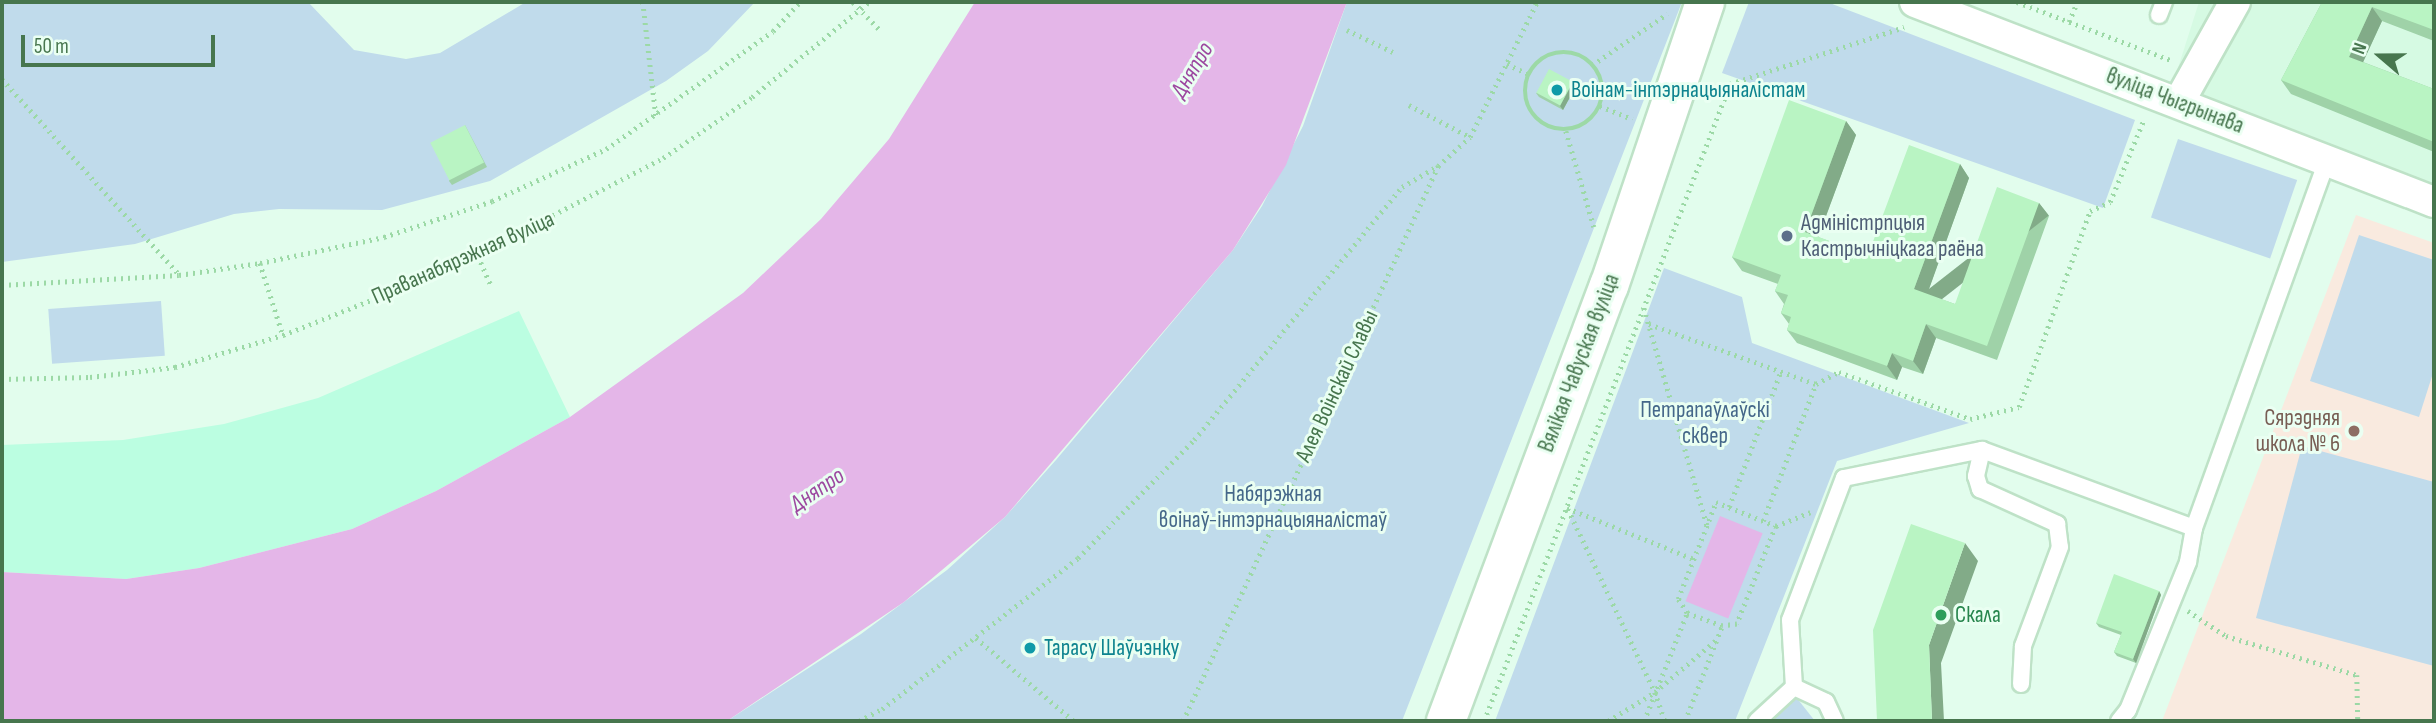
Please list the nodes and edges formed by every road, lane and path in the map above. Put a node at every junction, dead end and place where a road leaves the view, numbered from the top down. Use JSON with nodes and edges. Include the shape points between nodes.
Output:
{"nodes":[{"id":1,"x":643,"y":2,"type":"edge"},
{"id":2,"x":800,"y":2,"type":"edge"},
{"id":3,"x":853,"y":2,"type":"edge"},
{"id":4,"x":869,"y":2,"type":"edge"},
{"id":5,"x":1537,"y":2,"type":"edge"},
{"id":6,"x":2017,"y":2,"type":"edge"},
{"id":7,"x":2077,"y":2,"type":"edge"},
{"id":8,"x":2235,"y":2,"type":"edge"},
{"id":9,"x":1690,"y":6,"type":"edge"},
{"id":10,"x":861,"y":9,"type":"junction"},
{"id":11,"x":1911,"y":14,"type":"edge"},
{"id":12,"x":2069,"y":22,"type":"junction"},
{"id":13,"x":880,"y":30,"type":"dead end"},
{"id":14,"x":1347,"y":30,"type":"dead end"},
{"id":15,"x":1393,"y":52,"type":"dead end"},
{"id":16,"x":1507,"y":64,"type":"junction"},
{"id":17,"x":1592,"y":65,"type":"junction"},
{"id":18,"x":2197,"y":70,"type":"junction"},
{"id":19,"x":1528,"y":75,"type":"junction"},
{"id":20,"x":2,"y":79,"type":"edge"},
{"id":21,"x":2179,"y":102,"type":"junction"},
{"id":22,"x":1409,"y":105,"type":"dead end"},
{"id":23,"x":1600,"y":106,"type":"junction"},
{"id":24,"x":2132,"y":114,"type":"dead end"},
{"id":25,"x":656,"y":116,"type":"junction"},
{"id":26,"x":1644,"y":123,"type":"dead end"},
{"id":27,"x":1470,"y":137,"type":"junction"},
{"id":28,"x":2327,"y":161,"type":"junction"},
{"id":29,"x":1438,"y":166,"type":"junction"},
{"id":30,"x":2434,"y":202,"type":"edge"},
{"id":31,"x":478,"y":256,"type":"junction"},
{"id":32,"x":260,"y":263,"type":"junction"},
{"id":33,"x":179,"y":275,"type":"junction"},
{"id":34,"x":2,"y":285,"type":"edge"},
{"id":35,"x":491,"y":285,"type":"dead end"},
{"id":36,"x":1643,"y":307,"type":"junction"},
{"id":37,"x":1648,"y":323,"type":"junction"},
{"id":38,"x":283,"y":335,"type":"junction"},
{"id":39,"x":1782,"y":370,"type":"junction"},
{"id":40,"x":2,"y":379,"type":"edge"},
{"id":41,"x":1816,"y":384,"type":"junction"},
{"id":42,"x":1982,"y":450,"type":"junction"},
{"id":43,"x":1528,"y":499,"type":"junction"},
{"id":44,"x":1729,"y":507,"type":"junction"},
{"id":45,"x":1568,"y":508,"type":"junction"},
{"id":46,"x":1763,"y":521,"type":"junction"},
{"id":47,"x":1707,"y":526,"type":"junction"},
{"id":48,"x":2194,"y":528,"type":"junction"},
{"id":49,"x":1695,"y":559,"type":"junction"},
{"id":50,"x":2172,"y":602,"type":"junction"},
{"id":51,"x":1687,"y":613,"type":"junction"},
{"id":52,"x":1722,"y":626,"type":"junction"},
{"id":53,"x":976,"y":638,"type":"junction"},
{"id":54,"x":1716,"y":640,"type":"junction"},
{"id":55,"x":2021,"y":684,"type":"dead end"},
{"id":56,"x":1794,"y":687,"type":"junction"},
{"id":57,"x":1655,"y":692,"type":"junction"},
{"id":58,"x":859,"y":721,"type":"edge"},
{"id":59,"x":1074,"y":721,"type":"edge"},
{"id":60,"x":1183,"y":721,"type":"edge"},
{"id":61,"x":1446,"y":721,"type":"edge"},
{"id":62,"x":1484,"y":721,"type":"edge"},
{"id":63,"x":1608,"y":721,"type":"edge"},
{"id":64,"x":1644,"y":721,"type":"edge"},
{"id":65,"x":1665,"y":721,"type":"edge"},
{"id":66,"x":1685,"y":721,"type":"edge"},
{"id":67,"x":1756,"y":721,"type":"edge"},
{"id":68,"x":1835,"y":721,"type":"edge"},
{"id":69,"x":2119,"y":721,"type":"edge"},
{"id":70,"x":2358,"y":721,"type":"edge"}],
"edges":[{"from":1,"to":25,"type":"path"},
{"from":2,"to":25,"type":"path","via":[[773,31]]},
{"from":3,"to":10,"type":"path"},
{"from":4,"to":10,"type":"path","name":"Праванабярэжная вуліца"},
{"from":5,"to":16,"type":"path"},
{"from":6,"to":12,"type":"path"},
{"from":7,"to":12,"type":"path"},
{"from":8,"to":18,"type":"street"},
{"from":9,"to":17,"type":"path"},
{"from":9,"to":43,"type":"main road","name":"Вялікая Чавуская вуліца","via":[[1609,286]]},
{"from":10,"to":13,"type":"path"},
{"from":10,"to":31,"type":"path","name":"Праванабярэжная вуліца","via":[[752,97],[663,158]]},
{"from":11,"to":21,"type":"street","name":"вуліца Чыгрынава"},
{"from":11,"to":36,"type":"path","via":[[1730,83]]},
{"from":12,"to":18,"type":"path"},
{"from":14,"to":15,"type":"path"},
{"from":16,"to":19,"type":"path"},
{"from":16,"to":27,"type":"path"},
{"from":17,"to":19,"type":"path","via":[[1573,52],[1559,51],[1545,56]]},
{"from":17,"to":23,"type":"path","via":[[1603,86]]},
{"from":18,"to":21,"type":"street"},
{"from":19,"to":23,"type":"path","via":[[1524,97],[1531,114],[1545,126],[1566,131],[1584,125]]},
{"from":20,"to":33,"type":"path"},
{"from":21,"to":28,"type":"street","name":"вуліца Чыгрынава"},
{"from":22,"to":27,"type":"path"},
{"from":23,"to":26,"type":"path"},
{"from":24,"to":41,"type":"path","via":[[2145,119],[2110,202],[2090,211],[2019,407],[1970,419],[1839,372]]},
{"from":25,"to":32,"type":"path","via":[[606,149],[492,201],[384,237]]},
{"from":27,"to":29,"type":"path"},
{"from":28,"to":30,"type":"street","name":"вуліца Чыгрынава"},
{"from":28,"to":48,"type":"lane"},
{"from":29,"to":53,"type":"path","via":[[1402,187],[1194,440],[1088,549]]},
{"from":29,"to":60,"type":"path","name":"Алея Воінскай Славы"},
{"from":31,"to":35,"type":"path"},
{"from":31,"to":38,"type":"path","name":"Праванабярэжная вуліца"},
{"from":32,"to":33,"type":"path"},
{"from":32,"to":38,"type":"path"},
{"from":33,"to":34,"type":"path"},
{"from":36,"to":37,"type":"path"},
{"from":36,"to":45,"type":"path"},
{"from":37,"to":39,"type":"path"},
{"from":37,"to":47,"type":"path"},
{"from":38,"to":40,"type":"path","name":"Праванабярэжная вуліца","via":[[175,367],[90,377]]},
{"from":39,"to":41,"type":"path"},
{"from":39,"to":44,"type":"path"},
{"from":41,"to":46,"type":"path"},
{"from":42,"to":48,"type":"lane"},
{"from":42,"to":55,"type":"lane","via":[[1976,476],[1980,489],[2057,524],[2060,547],[2022,646]]},
{"from":42,"to":56,"type":"lane","via":[[1844,478],[1790,620]]},
{"from":43,"to":45,"type":"path"},
{"from":43,"to":61,"type":"main road","name":"Вялікая Чавуская вуліца"},
{"from":44,"to":46,"type":"path"},
{"from":44,"to":47,"type":"path","via":[[1716,502]]},
{"from":45,"to":49,"type":"path"},
{"from":45,"to":57,"type":"path"},
{"from":45,"to":62,"type":"path"},
{"from":46,"to":52,"type":"path","via":[[1776,526],[1737,624]]},
{"from":47,"to":49,"type":"path"},
{"from":48,"to":50,"type":"lane","via":[[2188,562]]},
{"from":49,"to":51,"type":"path","via":[[1678,599]]},
{"from":50,"to":69,"type":"lane","via":[[2128,710]]},
{"from":50,"to":70,"type":"path","via":[[2226,636],[2357,674]]},
{"from":51,"to":52,"type":"path"},
{"from":51,"to":57,"type":"path"},
{"from":52,"to":54,"type":"path"},
{"from":53,"to":58,"type":"path"},
{"from":53,"to":59,"type":"path"},
{"from":54,"to":57,"type":"path"},
{"from":54,"to":66,"type":"path"},
{"from":56,"to":67,"type":"lane"},
{"from":56,"to":68,"type":"lane","via":[[1826,702]]},
{"from":57,"to":63,"type":"path"},
{"from":57,"to":64,"type":"path"},
{"from":57,"to":65,"type":"path"}]}
